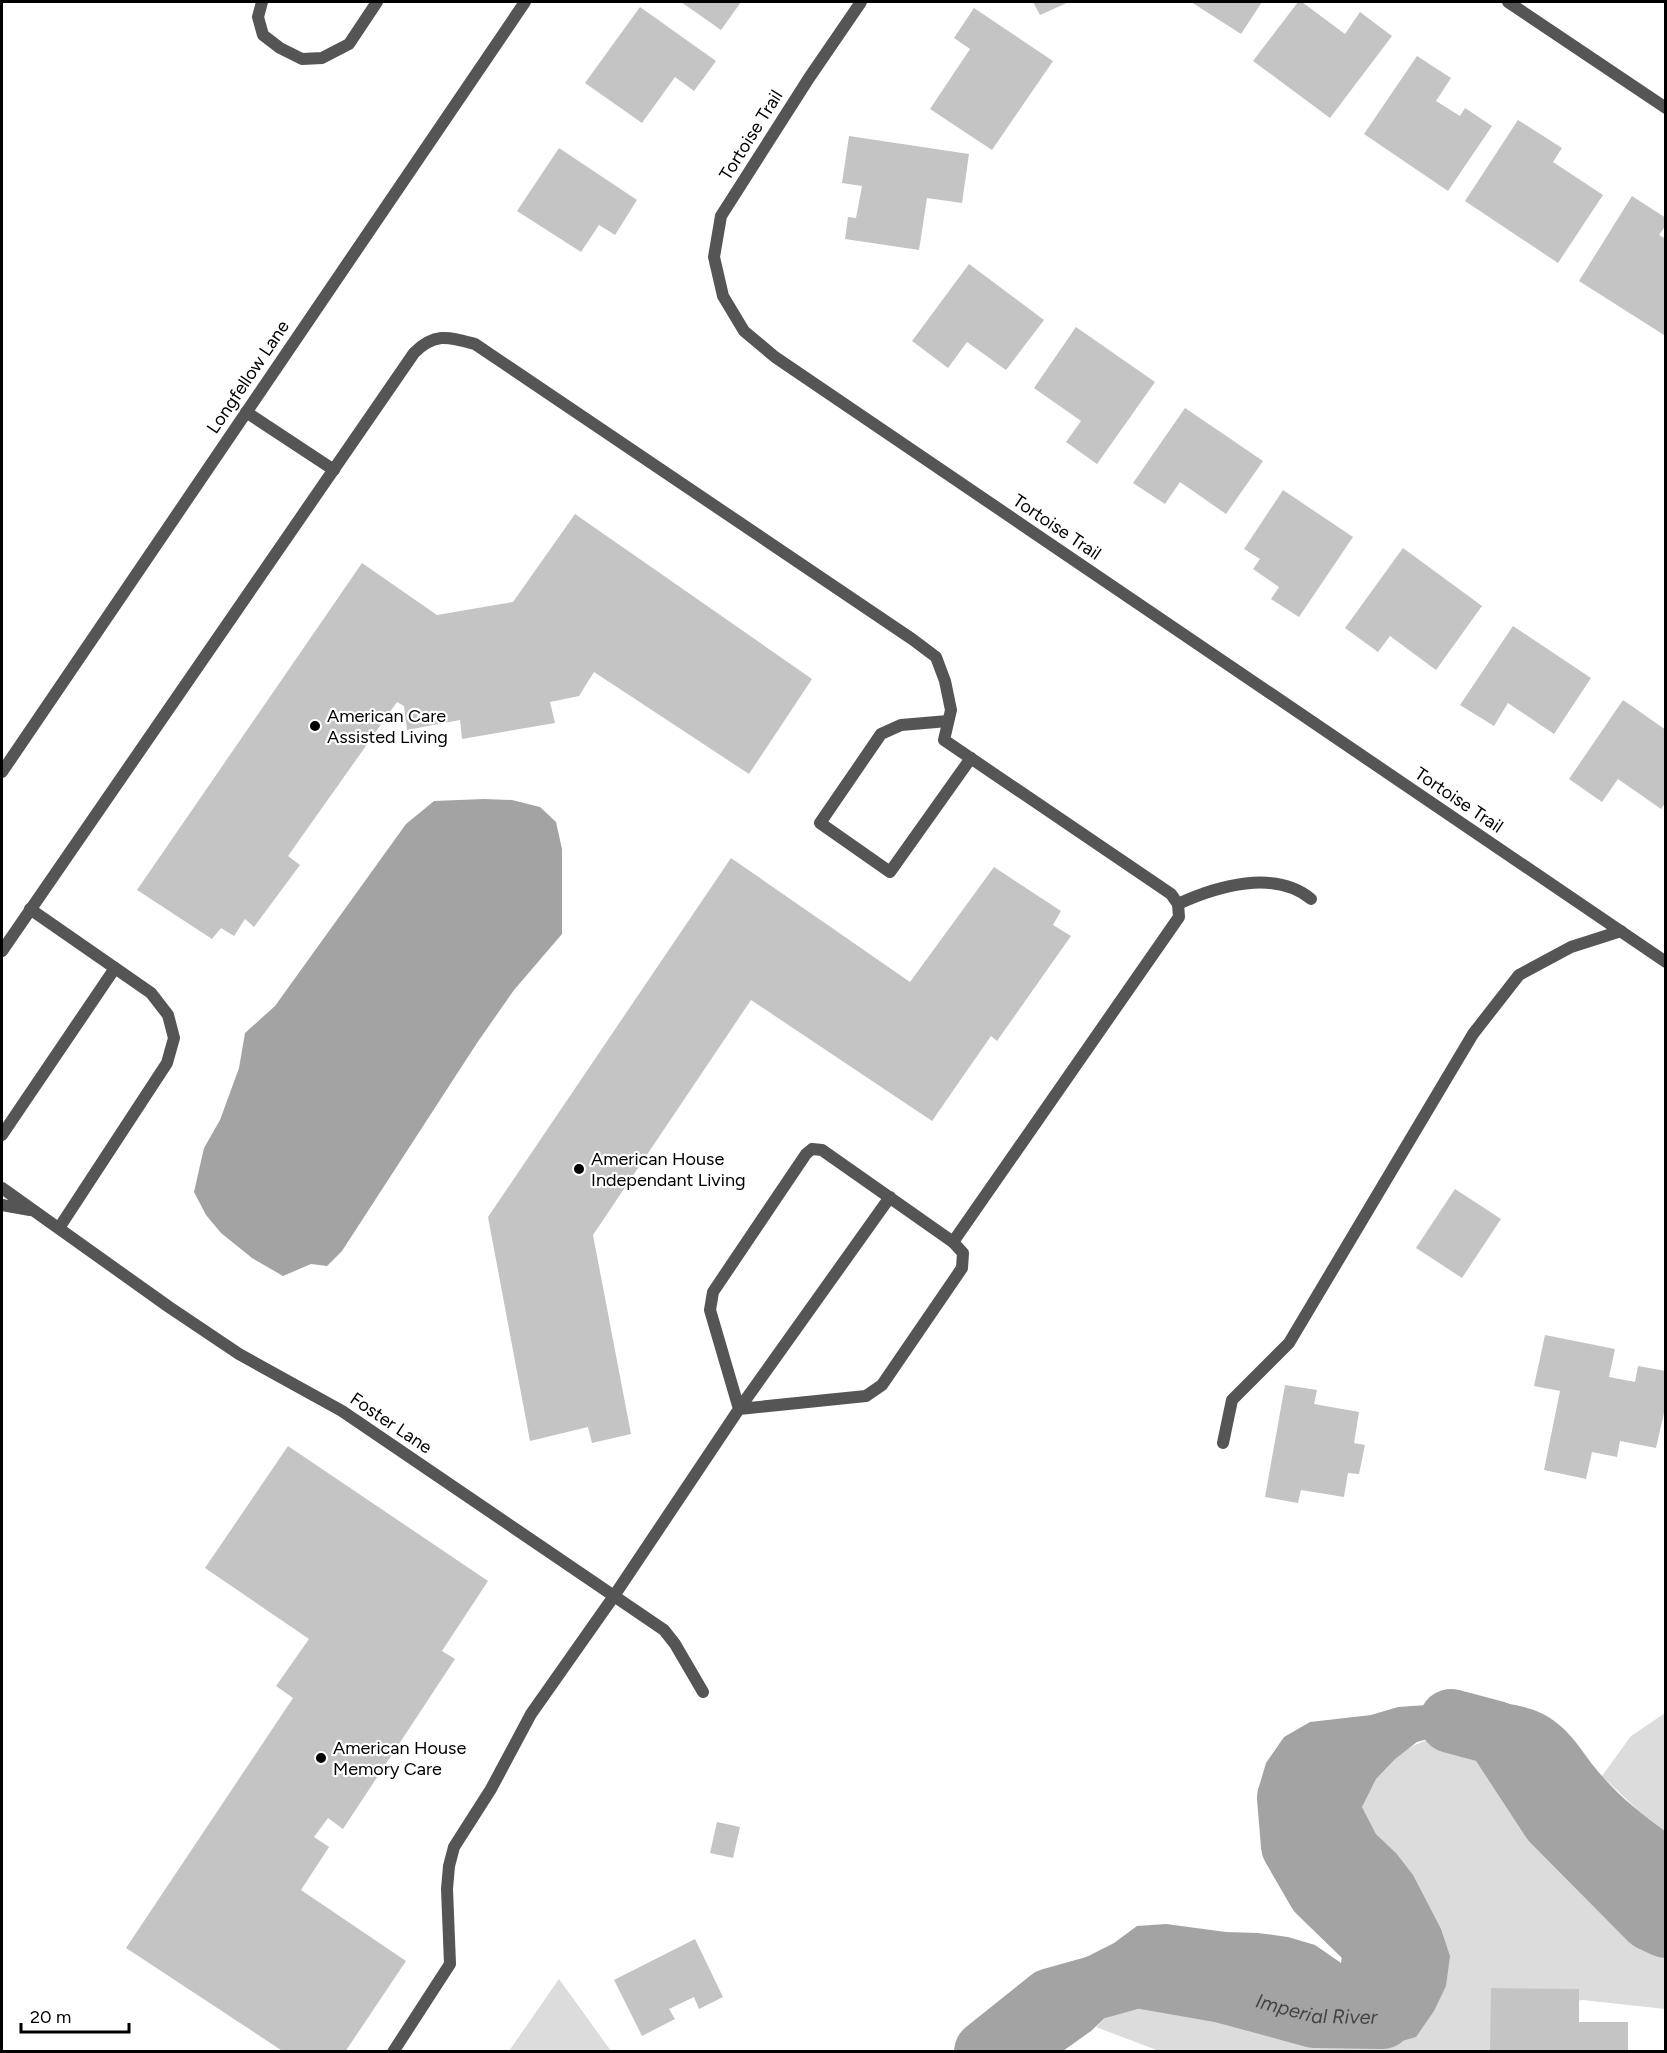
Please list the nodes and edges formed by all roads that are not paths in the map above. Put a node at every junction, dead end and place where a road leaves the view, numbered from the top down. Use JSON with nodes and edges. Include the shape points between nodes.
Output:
{"nodes":[{"id":1,"x":261,"y":2,"type":"edge"},
{"id":2,"x":377,"y":2,"type":"edge"},
{"id":3,"x":525,"y":2,"type":"edge"},
{"id":4,"x":861,"y":2,"type":"edge"},
{"id":5,"x":1508,"y":2,"type":"edge"},
{"id":6,"x":1665,"y":108,"type":"edge"},
{"id":7,"x":246,"y":412,"type":"junction"},
{"id":8,"x":334,"y":470,"type":"junction"},
{"id":9,"x":948,"y":721,"type":"junction"},
{"id":10,"x":971,"y":758,"type":"junction"},
{"id":11,"x":2,"y":772,"type":"edge"},
{"id":12,"x":1311,"y":899,"type":"dead end"},
{"id":13,"x":1178,"y":904,"type":"junction"},
{"id":14,"x":30,"y":909,"type":"junction"},
{"id":15,"x":1621,"y":931,"type":"junction"},
{"id":16,"x":2,"y":951,"type":"edge"},
{"id":17,"x":1665,"y":962,"type":"edge"},
{"id":18,"x":114,"y":968,"type":"junction"},
{"id":19,"x":2,"y":1135,"type":"edge"},
{"id":20,"x":2,"y":1188,"type":"edge"},
{"id":21,"x":890,"y":1197,"type":"junction"},
{"id":22,"x":2,"y":1205,"type":"edge"},
{"id":23,"x":34,"y":1210,"type":"junction"},
{"id":24,"x":59,"y":1228,"type":"junction"},
{"id":25,"x":954,"y":1242,"type":"junction"},
{"id":26,"x":739,"y":1409,"type":"junction"},
{"id":27,"x":1223,"y":1443,"type":"dead end"},
{"id":28,"x":614,"y":1596,"type":"junction"},
{"id":29,"x":703,"y":1692,"type":"dead end"},
{"id":30,"x":393,"y":2052,"type":"edge"}],
"edges":[{"from":1,"to":2,"type":"street","via":[[258,16],[263,35],[302,58],[322,58],[349,44]]},
{"from":3,"to":7,"type":"street","name":"Longfellow Lane"},
{"from":4,"to":15,"type":"street","name":"Tortoise Trail","via":[[721,216],[714,257],[723,296],[744,332]]},
{"from":5,"to":6,"type":"street"},
{"from":7,"to":8,"type":"street"},
{"from":7,"to":11,"type":"street","name":"Longfellow Lane"},
{"from":8,"to":9,"type":"street","via":[[424,344],[438,338],[475,344],[936,657],[951,710]]},
{"from":8,"to":14,"type":"street"},
{"from":9,"to":10,"type":"street","via":[[944,740]]},
{"from":9,"to":10,"type":"street","via":[[901,724],[881,734],[820,823],[890,872]]},
{"from":10,"to":13,"type":"street","via":[[1171,894]]},
{"from":12,"to":13,"type":"street","via":[[1300,890],[1278,883],[1247,884],[1201,893]]},
{"from":13,"to":25,"type":"street","via":[[1179,916]]},
{"from":14,"to":16,"type":"street"},
{"from":14,"to":18,"type":"street"},
{"from":15,"to":17,"type":"street","name":"Tortoise Trail"},
{"from":15,"to":27,"type":"street","via":[[1571,947],[1519,975],[1473,1034],[1289,1343],[1232,1400]]},
{"from":18,"to":19,"type":"street"},
{"from":18,"to":24,"type":"street","via":[[151,993],[168,1015],[174,1038],[167,1063]]},
{"from":20,"to":23,"type":"street","name":"Foster Lane"},
{"from":21,"to":25,"type":"street"},
{"from":21,"to":26,"type":"street"},
{"from":21,"to":26,"type":"street","via":[[822,1150],[812,1149],[806,1154],[713,1292],[710,1310]]},
{"from":22,"to":23,"type":"street","name":"Foster Lane"},
{"from":23,"to":24,"type":"street","name":"Foster Lane"},
{"from":24,"to":28,"type":"street","name":"Foster Lane","via":[[230,1348],[342,1411]]},
{"from":25,"to":26,"type":"street","via":[[963,1253],[962,1268],[882,1385],[866,1396]]},
{"from":26,"to":28,"type":"street"},
{"from":28,"to":29,"type":"street","name":"Foster Lane","via":[[664,1630]]},
{"from":28,"to":30,"type":"street","via":[[531,1714],[454,1847],[447,1889],[450,1964]]}]}
